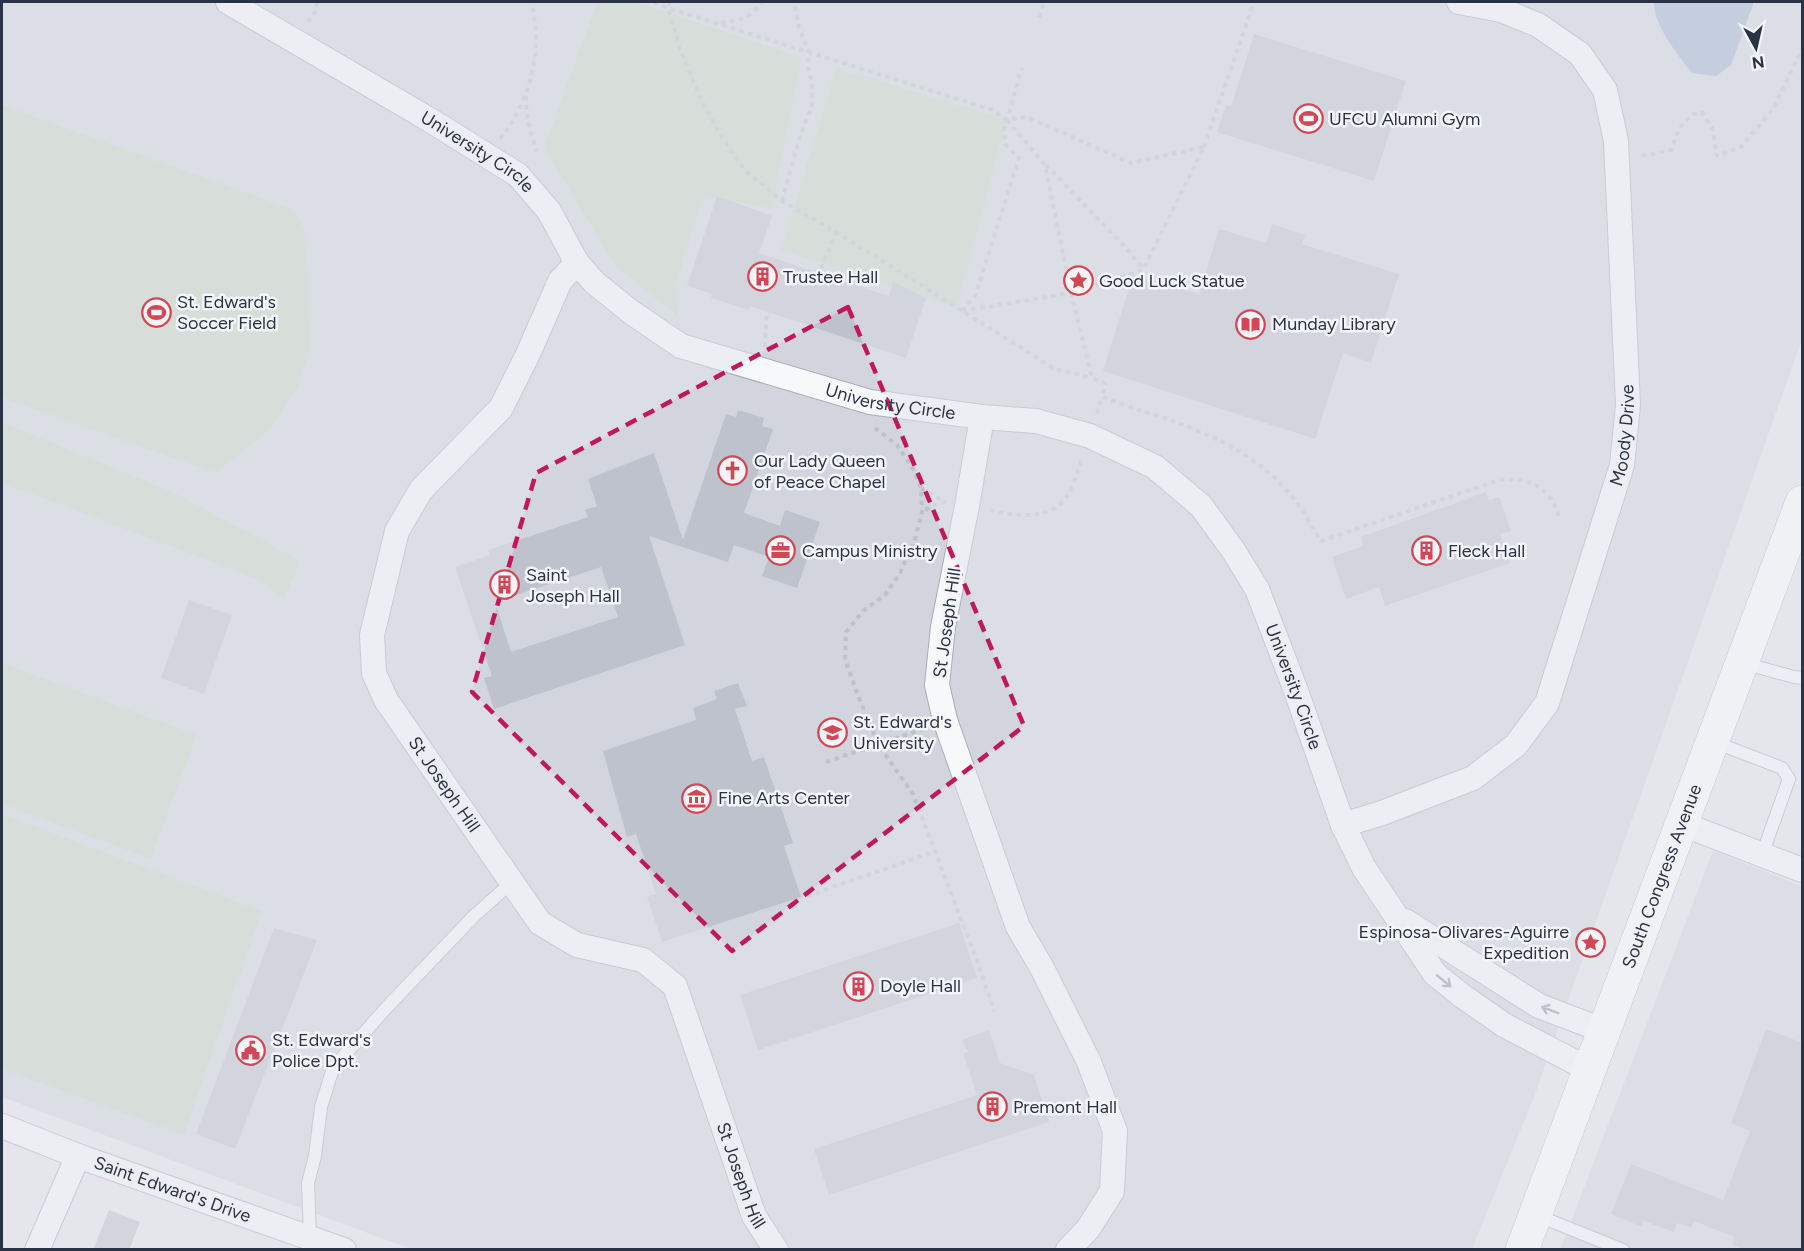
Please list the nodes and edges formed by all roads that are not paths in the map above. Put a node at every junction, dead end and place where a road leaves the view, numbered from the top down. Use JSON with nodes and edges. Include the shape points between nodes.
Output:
{"nodes":[{"id":1,"x":228,"y":2,"type":"edge"},
{"id":2,"x":1459,"y":2,"type":"edge"},
{"id":3,"x":577,"y":263,"type":"junction"},
{"id":4,"x":982,"y":417,"type":"junction"},
{"id":5,"x":1800,"y":515,"type":"edge"},
{"id":6,"x":1742,"y":663,"type":"junction"},
{"id":7,"x":1803,"y":678,"type":"edge"},
{"id":8,"x":1713,"y":741,"type":"junction"},
{"id":9,"x":1682,"y":824,"type":"junction"},
{"id":10,"x":1343,"y":825,"type":"junction"},
{"id":11,"x":1762,"y":855,"type":"junction"},
{"id":12,"x":1803,"y":870,"type":"edge"},
{"id":13,"x":512,"y":882,"type":"junction"},
{"id":14,"x":1398,"y":917,"type":"junction"},
{"id":15,"x":1605,"y":1031,"type":"junction"},
{"id":16,"x":1590,"y":1071,"type":"junction"},
{"id":17,"x":2,"y":1126,"type":"edge"},
{"id":18,"x":78,"y":1156,"type":"junction"},
{"id":19,"x":1535,"y":1215,"type":"junction"},
{"id":20,"x":310,"y":1237,"type":"junction"},
{"id":21,"x":37,"y":1250,"type":"edge"},
{"id":22,"x":344,"y":1250,"type":"edge"},
{"id":23,"x":776,"y":1250,"type":"edge"},
{"id":24,"x":1068,"y":1250,"type":"edge"},
{"id":25,"x":1522,"y":1250,"type":"edge"},
{"id":26,"x":1623,"y":1250,"type":"edge"}],
"edges":[{"from":1,"to":3,"type":"street","name":"University Circle","via":[[518,175],[549,212]]},
{"from":2,"to":10,"type":"street","name":"Moody Drive","via":[[1501,10],[1538,25],[1580,54],[1605,90],[1616,141],[1628,405],[1622,465],[1547,703],[1516,745],[1473,778]]},
{"from":3,"to":4,"type":"street","name":"University Circle","via":[[631,312],[681,346],[870,402]]},
{"from":3,"to":13,"type":"street","name":"St Joseph Hill","via":[[560,280],[501,408],[421,490],[397,531],[372,635],[374,673],[386,700]]},
{"from":4,"to":10,"type":"street","name":"University Circle","via":[[1036,421],[1090,436],[1155,467],[1201,506],[1257,589]]},
{"from":4,"to":24,"type":"street","name":"St Joseph Hill","via":[[943,627],[937,685],[945,720],[1018,927],[1089,1062],[1115,1131],[1112,1191],[1088,1229]]},
{"from":5,"to":6,"type":"main road","name":"South Congress Avenue"},
{"from":6,"to":7,"type":"lane"},
{"from":6,"to":8,"type":"main road","name":"South Congress Avenue"},
{"from":8,"to":9,"type":"main road","name":"South Congress Avenue"},
{"from":8,"to":11,"type":"lane","via":[[1782,768],[1789,779]]},
{"from":9,"to":11,"type":"street"},
{"from":9,"to":15,"type":"main road","name":"South Congress Avenue"},
{"from":10,"to":14,"type":"street","name":"University Circle","via":[[1364,868]]},
{"from":11,"to":12,"type":"street"},
{"from":13,"to":20,"type":"lane","via":[[473,917],[333,1068],[321,1107],[308,1183]]},
{"from":13,"to":23,"type":"street","name":"St Joseph Hill","via":[[540,923],[577,945],[643,960],[675,986],[754,1216]]},
{"from":15,"to":14,"type":"street","name":"University Circle","one_way":true,"via":[[1539,1006]]},
{"from":14,"to":16,"type":"street","name":"University Circle","one_way":true,"via":[[1435,974],[1461,995],[1504,1024]]},
{"from":15,"to":16,"type":"main road","name":"South Congress Avenue"},
{"from":16,"to":19,"type":"main road","name":"South Congress Avenue"},
{"from":17,"to":18,"type":"street","name":"Saint Edward's Drive"},
{"from":18,"to":20,"type":"street","name":"Saint Edward's Drive"},
{"from":18,"to":21,"type":"street"},
{"from":19,"to":25,"type":"main road","name":"South Congress Avenue"},
{"from":19,"to":26,"type":"lane"},
{"from":20,"to":22,"type":"street","name":"Saint Edward's Drive"}]}
